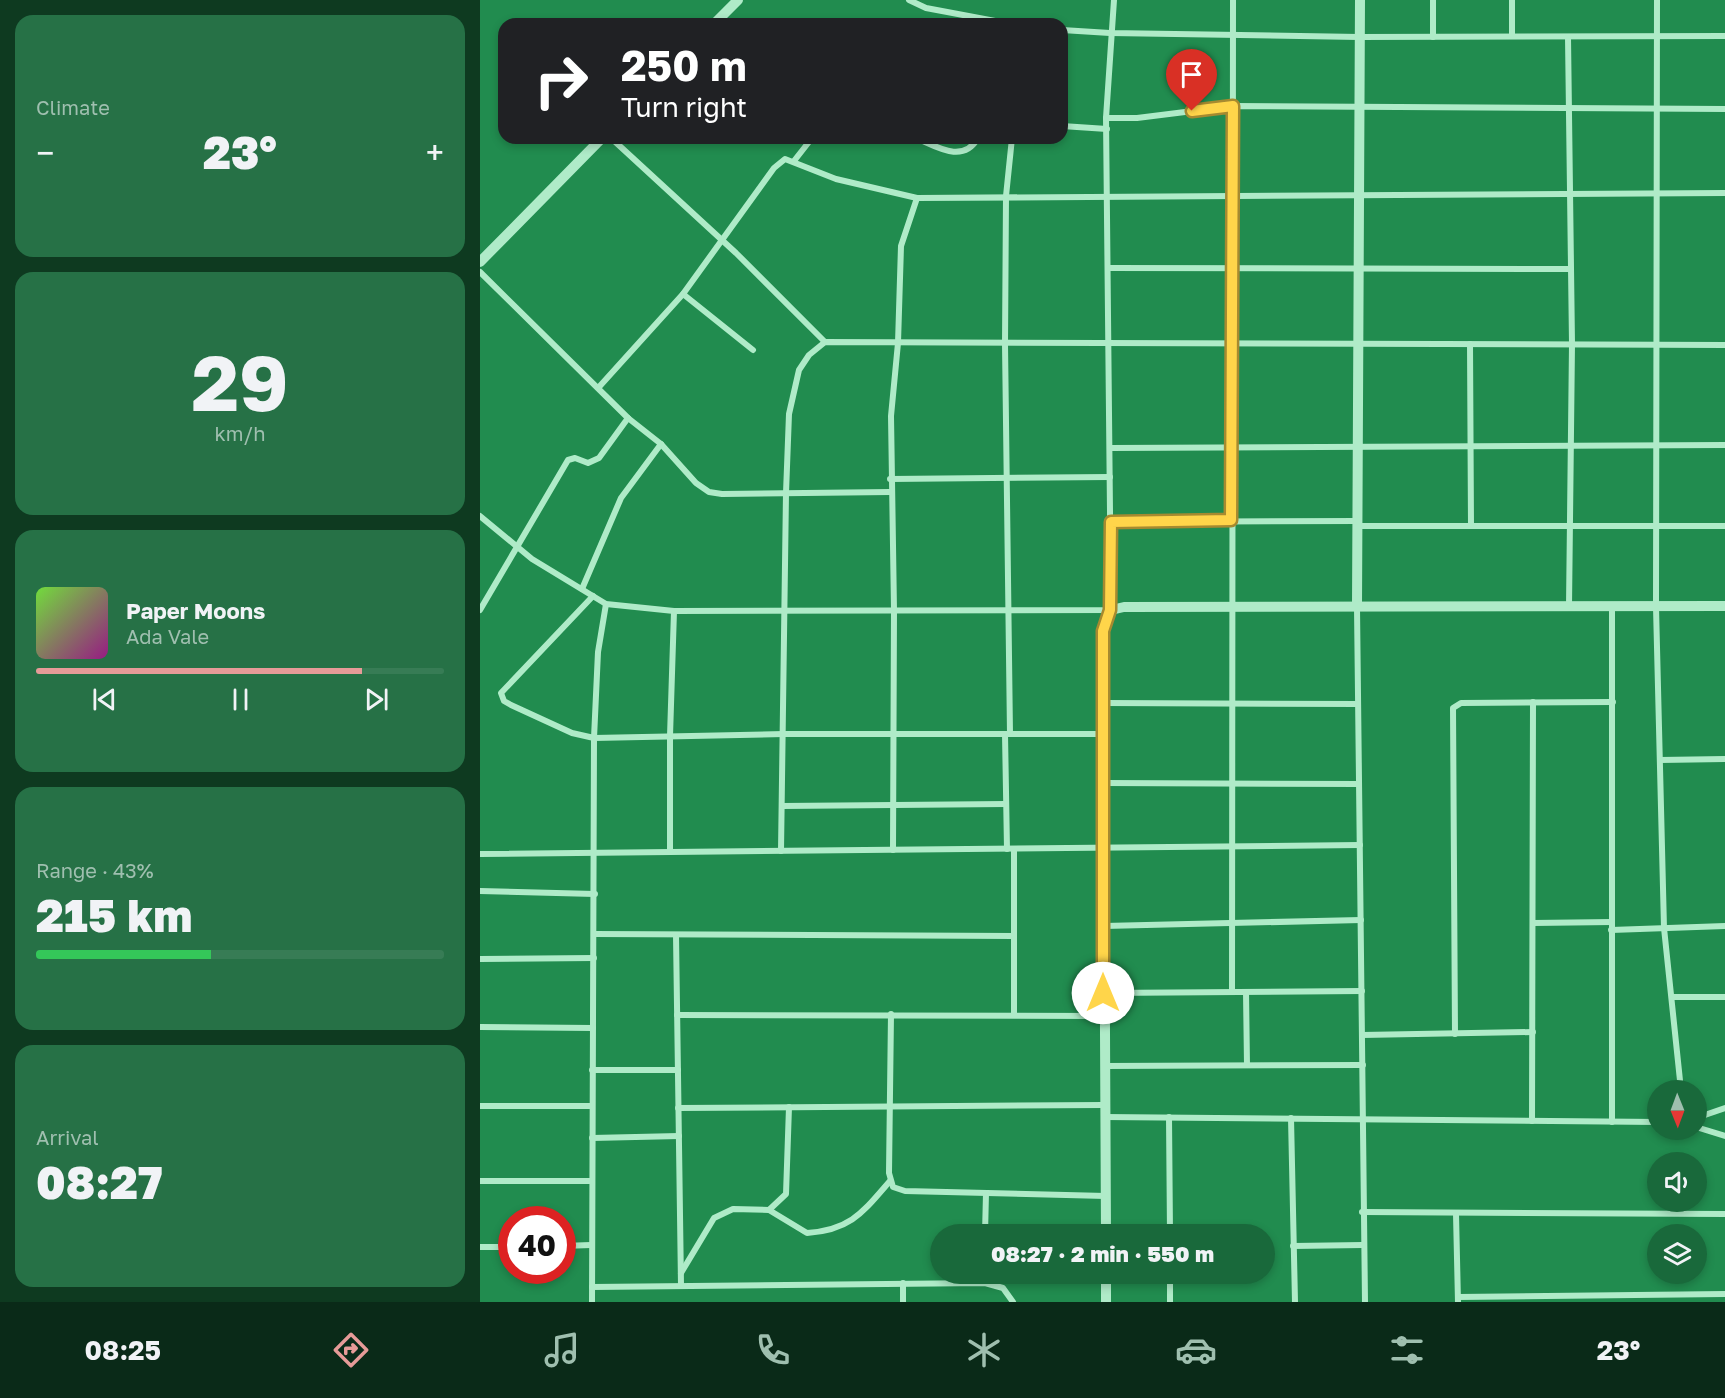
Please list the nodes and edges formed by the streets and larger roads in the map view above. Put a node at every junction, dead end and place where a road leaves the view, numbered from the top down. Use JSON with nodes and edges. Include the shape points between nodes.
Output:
{"nodes":[{"id":1,"x":738,"y":0,"type":"edge"},
{"id":2,"x":909,"y":0,"type":"edge"},
{"id":3,"x":1114,"y":0,"type":"edge"},
{"id":4,"x":1233,"y":0,"type":"edge"},
{"id":5,"x":1360,"y":0,"type":"edge"},
{"id":6,"x":1433,"y":0,"type":"edge"},
{"id":7,"x":1512,"y":0,"type":"edge"},
{"id":8,"x":1657,"y":0,"type":"edge"},
{"id":9,"x":720,"y":18,"type":"edge"},
{"id":10,"x":979,"y":18,"type":"edge"},
{"id":11,"x":1068,"y":30,"type":"edge"},
{"id":12,"x":1110,"y":33,"type":"junction"},
{"id":13,"x":1233,"y":35,"type":"junction"},
{"id":14,"x":1512,"y":36,"type":"junction"},
{"id":15,"x":1725,"y":36,"type":"edge"},
{"id":16,"x":1359,"y":37,"type":"junction"},
{"id":17,"x":1433,"y":37,"type":"junction"},
{"id":18,"x":1568,"y":37,"type":"junction"},
{"id":19,"x":1657,"y":37,"type":"junction"},
{"id":20,"x":1233,"y":106,"type":"junction"},
{"id":21,"x":1569,"y":108,"type":"junction"},
{"id":22,"x":1657,"y":108,"type":"junction"},
{"id":23,"x":1359,"y":109,"type":"junction"},
{"id":24,"x":1725,"y":109,"type":"edge"},
{"id":25,"x":1106,"y":118,"type":"junction"},
{"id":26,"x":1068,"y":126,"type":"edge"},
{"id":27,"x":1107,"y":129,"type":"junction"},
{"id":28,"x":596,"y":144,"type":"edge"},
{"id":29,"x":618,"y":144,"type":"edge"},
{"id":30,"x":807,"y":144,"type":"edge"},
{"id":31,"x":930,"y":144,"type":"edge"},
{"id":32,"x":975,"y":144,"type":"edge"},
{"id":33,"x":1011,"y":144,"type":"edge"},
{"id":34,"x":794,"y":161,"type":"junction"},
{"id":35,"x":1725,"y":193,"type":"edge"},
{"id":36,"x":1570,"y":194,"type":"junction"},
{"id":37,"x":1657,"y":194,"type":"junction"},
{"id":38,"x":1006,"y":196,"type":"junction"},
{"id":39,"x":1233,"y":196,"type":"junction"},
{"id":40,"x":1359,"y":196,"type":"junction"},
{"id":41,"x":1107,"y":197,"type":"junction"},
{"id":42,"x":917,"y":198,"type":"junction"},
{"id":43,"x":723,"y":241,"type":"junction"},
{"id":44,"x":480,"y":262,"type":"edge"},
{"id":45,"x":1108,"y":268,"type":"junction"},
{"id":46,"x":1571,"y":269,"type":"junction"},
{"id":47,"x":1233,"y":270,"type":"junction"},
{"id":48,"x":1358,"y":270,"type":"junction"},
{"id":49,"x":480,"y":272,"type":"edge"},
{"id":50,"x":683,"y":294,"type":"junction"},
{"id":51,"x":825,"y":342,"type":"junction"},
{"id":52,"x":898,"y":343,"type":"junction"},
{"id":53,"x":1108,"y":343,"type":"junction"},
{"id":54,"x":1005,"y":344,"type":"junction"},
{"id":55,"x":1233,"y":344,"type":"junction"},
{"id":56,"x":1357,"y":344,"type":"junction"},
{"id":57,"x":1470,"y":344,"type":"junction"},
{"id":58,"x":1572,"y":344,"type":"junction"},
{"id":59,"x":1657,"y":345,"type":"junction"},
{"id":60,"x":1725,"y":345,"type":"edge"},
{"id":61,"x":753,"y":350,"type":"dead end"},
{"id":62,"x":599,"y":387,"type":"junction"},
{"id":63,"x":628,"y":418,"type":"junction"},
{"id":64,"x":660,"y":444,"type":"junction"},
{"id":65,"x":1572,"y":445,"type":"junction"},
{"id":66,"x":1657,"y":445,"type":"junction"},
{"id":67,"x":1725,"y":445,"type":"edge"},
{"id":68,"x":1358,"y":446,"type":"junction"},
{"id":69,"x":1110,"y":447,"type":"junction"},
{"id":70,"x":1233,"y":447,"type":"junction"},
{"id":71,"x":1470,"y":447,"type":"junction"},
{"id":72,"x":1110,"y":477,"type":"junction"},
{"id":73,"x":1009,"y":478,"type":"junction"},
{"id":74,"x":890,"y":479,"type":"junction"},
{"id":75,"x":890,"y":492,"type":"junction"},
{"id":76,"x":786,"y":494,"type":"junction"},
{"id":77,"x":480,"y":516,"type":"edge"},
{"id":78,"x":1231,"y":520,"type":"junction"},
{"id":79,"x":1111,"y":522,"type":"junction"},
{"id":80,"x":1358,"y":524,"type":"junction"},
{"id":81,"x":1471,"y":526,"type":"junction"},
{"id":82,"x":1656,"y":526,"type":"junction"},
{"id":83,"x":1725,"y":526,"type":"edge"},
{"id":84,"x":1571,"y":527,"type":"junction"},
{"id":85,"x":516,"y":545,"type":"junction"},
{"id":86,"x":582,"y":589,"type":"junction"},
{"id":87,"x":593,"y":596,"type":"junction"},
{"id":88,"x":606,"y":604,"type":"junction"},
{"id":89,"x":1612,"y":606,"type":"junction"},
{"id":90,"x":1725,"y":606,"type":"edge"},
{"id":91,"x":1232,"y":607,"type":"junction"},
{"id":92,"x":1357,"y":607,"type":"junction"},
{"id":93,"x":1569,"y":607,"type":"junction"},
{"id":94,"x":1656,"y":607,"type":"junction"},
{"id":95,"x":894,"y":609,"type":"junction"},
{"id":96,"x":480,"y":610,"type":"edge"},
{"id":97,"x":784,"y":610,"type":"junction"},
{"id":98,"x":1110,"y":610,"type":"junction"},
{"id":99,"x":674,"y":611,"type":"junction"},
{"id":100,"x":1008,"y":611,"type":"junction"},
{"id":101,"x":1533,"y":702,"type":"junction"},
{"id":102,"x":1613,"y":702,"type":"junction"},
{"id":103,"x":1104,"y":703,"type":"junction"},
{"id":104,"x":1232,"y":703,"type":"junction"},
{"id":105,"x":1358,"y":704,"type":"junction"},
{"id":106,"x":784,"y":734,"type":"junction"},
{"id":107,"x":1007,"y":734,"type":"junction"},
{"id":108,"x":1104,"y":734,"type":"junction"},
{"id":109,"x":895,"y":735,"type":"junction"},
{"id":110,"x":670,"y":736,"type":"junction"},
{"id":111,"x":594,"y":738,"type":"junction"},
{"id":112,"x":1725,"y":759,"type":"edge"},
{"id":113,"x":1660,"y":760,"type":"junction"},
{"id":114,"x":1104,"y":783,"type":"junction"},
{"id":115,"x":1232,"y":784,"type":"junction"},
{"id":116,"x":1359,"y":784,"type":"junction"},
{"id":117,"x":1006,"y":804,"type":"junction"},
{"id":118,"x":894,"y":805,"type":"junction"},
{"id":119,"x":782,"y":806,"type":"junction"},
{"id":120,"x":1360,"y":845,"type":"junction"},
{"id":121,"x":1232,"y":846,"type":"junction"},
{"id":122,"x":1103,"y":848,"type":"junction"},
{"id":123,"x":1011,"y":849,"type":"junction"},
{"id":124,"x":893,"y":850,"type":"junction"},
{"id":125,"x":781,"y":851,"type":"junction"},
{"id":126,"x":670,"y":852,"type":"junction"},
{"id":127,"x":595,"y":853,"type":"junction"},
{"id":128,"x":480,"y":854,"type":"edge"},
{"id":129,"x":480,"y":891,"type":"edge"},
{"id":130,"x":595,"y":894,"type":"junction"},
{"id":131,"x":1361,"y":920,"type":"junction"},
{"id":132,"x":1612,"y":922,"type":"junction"},
{"id":133,"x":1232,"y":923,"type":"junction"},
{"id":134,"x":1533,"y":923,"type":"junction"},
{"id":135,"x":1103,"y":926,"type":"junction"},
{"id":136,"x":1725,"y":927,"type":"edge"},
{"id":137,"x":1664,"y":928,"type":"junction"},
{"id":138,"x":1611,"y":930,"type":"junction"},
{"id":139,"x":594,"y":934,"type":"junction"},
{"id":140,"x":676,"y":935,"type":"junction"},
{"id":141,"x":1014,"y":936,"type":"junction"},
{"id":142,"x":480,"y":958,"type":"edge"},
{"id":143,"x":594,"y":958,"type":"junction"},
{"id":144,"x":1362,"y":991,"type":"junction"},
{"id":145,"x":1232,"y":992,"type":"junction"},
{"id":146,"x":1246,"y":992,"type":"junction"},
{"id":147,"x":1103,"y":993,"type":"junction"},
{"id":148,"x":1673,"y":997,"type":"junction"},
{"id":149,"x":1725,"y":997,"type":"edge"},
{"id":150,"x":891,"y":1014,"type":"junction"},
{"id":151,"x":1014,"y":1014,"type":"junction"},
{"id":152,"x":677,"y":1015,"type":"junction"},
{"id":153,"x":1103,"y":1016,"type":"junction"},
{"id":154,"x":480,"y":1027,"type":"edge"},
{"id":155,"x":593,"y":1028,"type":"junction"},
{"id":156,"x":1533,"y":1032,"type":"junction"},
{"id":157,"x":1455,"y":1034,"type":"junction"},
{"id":158,"x":1362,"y":1035,"type":"junction"},
{"id":159,"x":1247,"y":1065,"type":"junction"},
{"id":160,"x":1363,"y":1065,"type":"junction"},
{"id":161,"x":1104,"y":1066,"type":"junction"},
{"id":162,"x":592,"y":1070,"type":"junction"},
{"id":163,"x":678,"y":1070,"type":"junction"},
{"id":164,"x":1680,"y":1080,"type":"edge"},
{"id":165,"x":890,"y":1105,"type":"junction"},
{"id":166,"x":1104,"y":1105,"type":"junction"},
{"id":167,"x":480,"y":1106,"type":"edge"},
{"id":168,"x":592,"y":1106,"type":"junction"},
{"id":169,"x":789,"y":1107,"type":"junction"},
{"id":170,"x":678,"y":1108,"type":"junction"},
{"id":171,"x":1725,"y":1108,"type":"edge"},
{"id":172,"x":1707,"y":1114,"type":"edge"},
{"id":173,"x":1104,"y":1117,"type":"junction"},
{"id":174,"x":1169,"y":1117,"type":"junction"},
{"id":175,"x":1291,"y":1118,"type":"junction"},
{"id":176,"x":1363,"y":1119,"type":"junction"},
{"id":177,"x":1532,"y":1121,"type":"junction"},
{"id":178,"x":1612,"y":1122,"type":"junction"},
{"id":179,"x":1647,"y":1122,"type":"edge"},
{"id":180,"x":1707,"y":1131,"type":"edge"},
{"id":181,"x":679,"y":1136,"type":"junction"},
{"id":182,"x":1725,"y":1136,"type":"edge"},
{"id":183,"x":592,"y":1138,"type":"junction"},
{"id":184,"x":480,"y":1181,"type":"edge"},
{"id":185,"x":592,"y":1181,"type":"junction"},
{"id":186,"x":890,"y":1181,"type":"junction"},
{"id":187,"x":986,"y":1193,"type":"junction"},
{"id":188,"x":1106,"y":1196,"type":"junction"},
{"id":189,"x":769,"y":1210,"type":"junction"},
{"id":190,"x":1362,"y":1212,"type":"junction"},
{"id":191,"x":1456,"y":1214,"type":"junction"},
{"id":192,"x":1725,"y":1214,"type":"edge"},
{"id":193,"x":985,"y":1224,"type":"edge"},
{"id":194,"x":1106,"y":1224,"type":"edge"},
{"id":195,"x":1170,"y":1224,"type":"edge"},
{"id":196,"x":591,"y":1245,"type":"junction"},
{"id":197,"x":1363,"y":1245,"type":"junction"},
{"id":198,"x":498,"y":1246,"type":"edge"},
{"id":199,"x":576,"y":1246,"type":"edge"},
{"id":200,"x":1293,"y":1246,"type":"junction"},
{"id":201,"x":480,"y":1247,"type":"edge"},
{"id":202,"x":681,"y":1274,"type":"junction"},
{"id":203,"x":903,"y":1283,"type":"junction"},
{"id":204,"x":930,"y":1283,"type":"edge"},
{"id":205,"x":989,"y":1284,"type":"edge"},
{"id":206,"x":1106,"y":1284,"type":"edge"},
{"id":207,"x":1170,"y":1284,"type":"edge"},
{"id":208,"x":681,"y":1285,"type":"junction"},
{"id":209,"x":592,"y":1287,"type":"junction"},
{"id":210,"x":1725,"y":1294,"type":"edge"},
{"id":211,"x":1458,"y":1299,"type":"edge"},
{"id":212,"x":1624,"y":1299,"type":"edge"},
{"id":213,"x":592,"y":1302,"type":"edge"},
{"id":214,"x":903,"y":1302,"type":"edge"},
{"id":215,"x":1012,"y":1302,"type":"edge"},
{"id":216,"x":1106,"y":1302,"type":"edge"},
{"id":217,"x":1170,"y":1302,"type":"edge"},
{"id":218,"x":1295,"y":1302,"type":"edge"},
{"id":219,"x":1365,"y":1302,"type":"edge"}],
"edges":[{"from":1,"to":9,"type":"street"},
{"from":2,"to":10,"type":"street","via":[[926,8]]},
{"from":3,"to":12,"type":"street"},
{"from":4,"to":13,"type":"street"},
{"from":5,"to":16,"type":"street"},
{"from":6,"to":17,"type":"street"},
{"from":7,"to":14,"type":"street"},
{"from":8,"to":19,"type":"street"},
{"from":11,"to":12,"type":"street"},
{"from":12,"to":13,"type":"street"},
{"from":12,"to":25,"type":"street"},
{"from":13,"to":16,"type":"street"},
{"from":13,"to":20,"type":"street"},
{"from":14,"to":17,"type":"street"},
{"from":14,"to":18,"type":"street"},
{"from":15,"to":19,"type":"street"},
{"from":16,"to":17,"type":"street"},
{"from":16,"to":23,"type":"street"},
{"from":18,"to":19,"type":"street"},
{"from":18,"to":21,"type":"street"},
{"from":19,"to":22,"type":"street"},
{"from":20,"to":23,"type":"street"},
{"from":20,"to":25,"type":"street"},
{"from":20,"to":39,"type":"street"},
{"from":21,"to":22,"type":"street"},
{"from":21,"to":23,"type":"street"},
{"from":21,"to":36,"type":"street"},
{"from":22,"to":24,"type":"street"},
{"from":22,"to":37,"type":"street"},
{"from":23,"to":40,"type":"street"},
{"from":25,"to":27,"type":"street"},
{"from":26,"to":27,"type":"street"},
{"from":27,"to":41,"type":"street"},
{"from":28,"to":44,"type":"street"},
{"from":29,"to":43,"type":"street"},
{"from":30,"to":34,"type":"street"},
{"from":31,"to":32,"type":"street","via":[[948,152],[964,153]]},
{"from":33,"to":38,"type":"street"},
{"from":34,"to":42,"type":"street","via":[[836,179]]},
{"from":34,"to":43,"type":"street","via":[[779,161]]},
{"from":35,"to":37,"type":"street"},
{"from":36,"to":37,"type":"street"},
{"from":36,"to":40,"type":"street"},
{"from":36,"to":46,"type":"street"},
{"from":37,"to":59,"type":"street"},
{"from":38,"to":41,"type":"street"},
{"from":38,"to":42,"type":"street"},
{"from":38,"to":54,"type":"street"},
{"from":39,"to":40,"type":"street"},
{"from":39,"to":41,"type":"street"},
{"from":39,"to":47,"type":"street"},
{"from":40,"to":48,"type":"street"},
{"from":41,"to":45,"type":"street"},
{"from":42,"to":52,"type":"street","via":[[901,246]]},
{"from":43,"to":50,"type":"street"},
{"from":43,"to":51,"type":"street"},
{"from":45,"to":47,"type":"street"},
{"from":45,"to":53,"type":"street"},
{"from":46,"to":48,"type":"street"},
{"from":46,"to":58,"type":"street"},
{"from":47,"to":48,"type":"street"},
{"from":47,"to":55,"type":"street"},
{"from":48,"to":56,"type":"street"},
{"from":49,"to":62,"type":"street"},
{"from":50,"to":61,"type":"street"},
{"from":50,"to":62,"type":"street"},
{"from":51,"to":52,"type":"street"},
{"from":51,"to":76,"type":"street","via":[[795,376],[789,414]]},
{"from":52,"to":54,"type":"street"},
{"from":52,"to":74,"type":"street"},
{"from":53,"to":54,"type":"street"},
{"from":53,"to":55,"type":"street"},
{"from":53,"to":69,"type":"street"},
{"from":54,"to":73,"type":"street"},
{"from":55,"to":56,"type":"street"},
{"from":55,"to":70,"type":"street"},
{"from":56,"to":57,"type":"street"},
{"from":56,"to":68,"type":"street"},
{"from":57,"to":58,"type":"street"},
{"from":57,"to":71,"type":"street"},
{"from":58,"to":59,"type":"street"},
{"from":58,"to":65,"type":"street"},
{"from":59,"to":60,"type":"street"},
{"from":59,"to":66,"type":"street"},
{"from":62,"to":63,"type":"street"},
{"from":63,"to":64,"type":"street"},
{"from":63,"to":85,"type":"street","via":[[599,458],[588,463],[575,458],[568,460]]},
{"from":64,"to":76,"type":"street","via":[[708,492]]},
{"from":64,"to":86,"type":"street","via":[[621,498]]},
{"from":65,"to":66,"type":"street"},
{"from":65,"to":71,"type":"street"},
{"from":65,"to":84,"type":"street"},
{"from":66,"to":67,"type":"street"},
{"from":66,"to":82,"type":"street"},
{"from":68,"to":70,"type":"street"},
{"from":68,"to":71,"type":"street"},
{"from":68,"to":80,"type":"street"},
{"from":69,"to":70,"type":"street"},
{"from":69,"to":72,"type":"street"},
{"from":70,"to":78,"type":"street"},
{"from":71,"to":81,"type":"street"},
{"from":72,"to":73,"type":"street"},
{"from":72,"to":79,"type":"street"},
{"from":73,"to":74,"type":"street"},
{"from":73,"to":100,"type":"street"},
{"from":74,"to":75,"type":"street"},
{"from":75,"to":76,"type":"street"},
{"from":75,"to":95,"type":"street"},
{"from":76,"to":97,"type":"street"},
{"from":77,"to":85,"type":"street"},
{"from":78,"to":79,"type":"street"},
{"from":78,"to":80,"type":"street"},
{"from":78,"to":91,"type":"street"},
{"from":79,"to":98,"type":"street"},
{"from":80,"to":81,"type":"street"},
{"from":80,"to":92,"type":"street"},
{"from":81,"to":84,"type":"street"},
{"from":82,"to":83,"type":"street"},
{"from":82,"to":84,"type":"street"},
{"from":82,"to":94,"type":"street"},
{"from":84,"to":93,"type":"street"},
{"from":85,"to":86,"type":"street","via":[[557,576]]},
{"from":85,"to":96,"type":"street"},
{"from":86,"to":87,"type":"street"},
{"from":87,"to":88,"type":"street"},
{"from":87,"to":111,"type":"street","via":[[501,693],[511,705],[572,733]]},
{"from":88,"to":99,"type":"street"},
{"from":88,"to":111,"type":"street","via":[[598,652]]},
{"from":89,"to":93,"type":"street"},
{"from":89,"to":94,"type":"street"},
{"from":89,"to":102,"type":"street"},
{"from":90,"to":94,"type":"street"},
{"from":91,"to":92,"type":"street"},
{"from":91,"to":98,"type":"street"},
{"from":91,"to":104,"type":"street"},
{"from":92,"to":93,"type":"street"},
{"from":92,"to":105,"type":"street"},
{"from":94,"to":113,"type":"street"},
{"from":95,"to":97,"type":"street"},
{"from":95,"to":100,"type":"street"},
{"from":95,"to":109,"type":"street"},
{"from":97,"to":99,"type":"street"},
{"from":97,"to":106,"type":"street"},
{"from":98,"to":100,"type":"street"},
{"from":98,"to":103,"type":"street","via":[[1103,631]]},
{"from":99,"to":110,"type":"street"},
{"from":100,"to":107,"type":"street"},
{"from":101,"to":102,"type":"street"},
{"from":101,"to":134,"type":"street"},
{"from":101,"to":157,"type":"street","via":[[1461,703],[1453,708]]},
{"from":102,"to":132,"type":"street"},
{"from":103,"to":104,"type":"street"},
{"from":103,"to":108,"type":"street"},
{"from":104,"to":105,"type":"street"},
{"from":104,"to":115,"type":"street"},
{"from":105,"to":116,"type":"street"},
{"from":106,"to":109,"type":"street"},
{"from":106,"to":110,"type":"street"},
{"from":106,"to":119,"type":"street"},
{"from":107,"to":108,"type":"street"},
{"from":107,"to":109,"type":"street"},
{"from":107,"to":117,"type":"street"},
{"from":108,"to":114,"type":"street"},
{"from":109,"to":118,"type":"street"},
{"from":110,"to":111,"type":"street"},
{"from":110,"to":126,"type":"street"},
{"from":111,"to":127,"type":"street"},
{"from":112,"to":113,"type":"street"},
{"from":113,"to":137,"type":"street"},
{"from":114,"to":115,"type":"street"},
{"from":114,"to":122,"type":"street"},
{"from":115,"to":116,"type":"street"},
{"from":115,"to":121,"type":"street"},
{"from":116,"to":120,"type":"street"},
{"from":117,"to":118,"type":"street"},
{"from":117,"to":123,"type":"street"},
{"from":118,"to":119,"type":"street"},
{"from":118,"to":124,"type":"street"},
{"from":119,"to":125,"type":"street"},
{"from":120,"to":121,"type":"street"},
{"from":120,"to":131,"type":"street"},
{"from":121,"to":122,"type":"street"},
{"from":121,"to":133,"type":"street"},
{"from":122,"to":123,"type":"street"},
{"from":122,"to":135,"type":"street"},
{"from":123,"to":124,"type":"street"},
{"from":123,"to":141,"type":"street"},
{"from":124,"to":125,"type":"street"},
{"from":125,"to":126,"type":"street"},
{"from":126,"to":127,"type":"street"},
{"from":127,"to":128,"type":"street"},
{"from":127,"to":130,"type":"street"},
{"from":129,"to":130,"type":"street"},
{"from":130,"to":139,"type":"street"},
{"from":131,"to":133,"type":"street"},
{"from":131,"to":144,"type":"street"},
{"from":132,"to":134,"type":"street"},
{"from":132,"to":138,"type":"street"},
{"from":133,"to":135,"type":"street"},
{"from":133,"to":145,"type":"street"},
{"from":134,"to":156,"type":"street"},
{"from":135,"to":147,"type":"street"},
{"from":136,"to":137,"type":"street"},
{"from":137,"to":138,"type":"street"},
{"from":137,"to":148,"type":"street"},
{"from":138,"to":178,"type":"street"},
{"from":139,"to":140,"type":"street"},
{"from":139,"to":143,"type":"street"},
{"from":140,"to":141,"type":"street"},
{"from":140,"to":152,"type":"street"},
{"from":141,"to":151,"type":"street"},
{"from":142,"to":143,"type":"street"},
{"from":143,"to":155,"type":"street"},
{"from":144,"to":146,"type":"street"},
{"from":144,"to":158,"type":"street"},
{"from":145,"to":146,"type":"street"},
{"from":145,"to":147,"type":"street"},
{"from":146,"to":159,"type":"street"},
{"from":147,"to":153,"type":"street"},
{"from":148,"to":149,"type":"street"},
{"from":148,"to":164,"type":"street"},
{"from":150,"to":151,"type":"street"},
{"from":150,"to":152,"type":"street"},
{"from":150,"to":165,"type":"street"},
{"from":151,"to":153,"type":"street"},
{"from":152,"to":163,"type":"street"},
{"from":153,"to":161,"type":"street"},
{"from":154,"to":155,"type":"street"},
{"from":155,"to":162,"type":"street"},
{"from":156,"to":157,"type":"street"},
{"from":156,"to":177,"type":"street"},
{"from":157,"to":158,"type":"street"},
{"from":158,"to":160,"type":"street"},
{"from":159,"to":160,"type":"street"},
{"from":159,"to":161,"type":"street"},
{"from":160,"to":176,"type":"street"},
{"from":161,"to":166,"type":"street"},
{"from":162,"to":163,"type":"street"},
{"from":162,"to":168,"type":"street"},
{"from":163,"to":170,"type":"street"},
{"from":165,"to":166,"type":"street"},
{"from":165,"to":169,"type":"street"},
{"from":165,"to":186,"type":"street"},
{"from":166,"to":173,"type":"street"},
{"from":167,"to":168,"type":"street"},
{"from":168,"to":183,"type":"street"},
{"from":169,"to":170,"type":"street"},
{"from":169,"to":189,"type":"street","via":[[786,1194]]},
{"from":170,"to":181,"type":"street"},
{"from":171,"to":172,"type":"street"},
{"from":173,"to":174,"type":"street"},
{"from":173,"to":188,"type":"street"},
{"from":174,"to":175,"type":"street"},
{"from":174,"to":195,"type":"street"},
{"from":175,"to":176,"type":"street"},
{"from":175,"to":200,"type":"street"},
{"from":176,"to":177,"type":"street"},
{"from":176,"to":190,"type":"street"},
{"from":177,"to":178,"type":"street"},
{"from":178,"to":179,"type":"street"},
{"from":180,"to":182,"type":"street"},
{"from":181,"to":183,"type":"street"},
{"from":181,"to":202,"type":"street"},
{"from":183,"to":185,"type":"street"},
{"from":184,"to":185,"type":"street"},
{"from":185,"to":196,"type":"street"},
{"from":186,"to":187,"type":"street","via":[[893,1187],[905,1191]]},
{"from":186,"to":189,"type":"street","via":[[841,1228],[807,1233]]},
{"from":187,"to":188,"type":"street"},
{"from":187,"to":193,"type":"street"},
{"from":188,"to":194,"type":"street"},
{"from":189,"to":202,"type":"street","via":[[733,1209],[714,1218]]},
{"from":190,"to":191,"type":"street"},
{"from":190,"to":197,"type":"street"},
{"from":191,"to":192,"type":"street"},
{"from":191,"to":211,"type":"street"},
{"from":196,"to":199,"type":"street"},
{"from":196,"to":209,"type":"street"},
{"from":197,"to":200,"type":"street"},
{"from":197,"to":219,"type":"street"},
{"from":198,"to":201,"type":"street"},
{"from":200,"to":218,"type":"street"},
{"from":202,"to":208,"type":"street"},
{"from":203,"to":204,"type":"street"},
{"from":203,"to":208,"type":"street"},
{"from":203,"to":214,"type":"street"},
{"from":205,"to":215,"type":"street","via":[[1003,1288]]},
{"from":206,"to":216,"type":"street"},
{"from":207,"to":217,"type":"street"},
{"from":208,"to":209,"type":"street"},
{"from":209,"to":213,"type":"street"},
{"from":210,"to":212,"type":"street"},
{"from":211,"to":212,"type":"street"}]}
